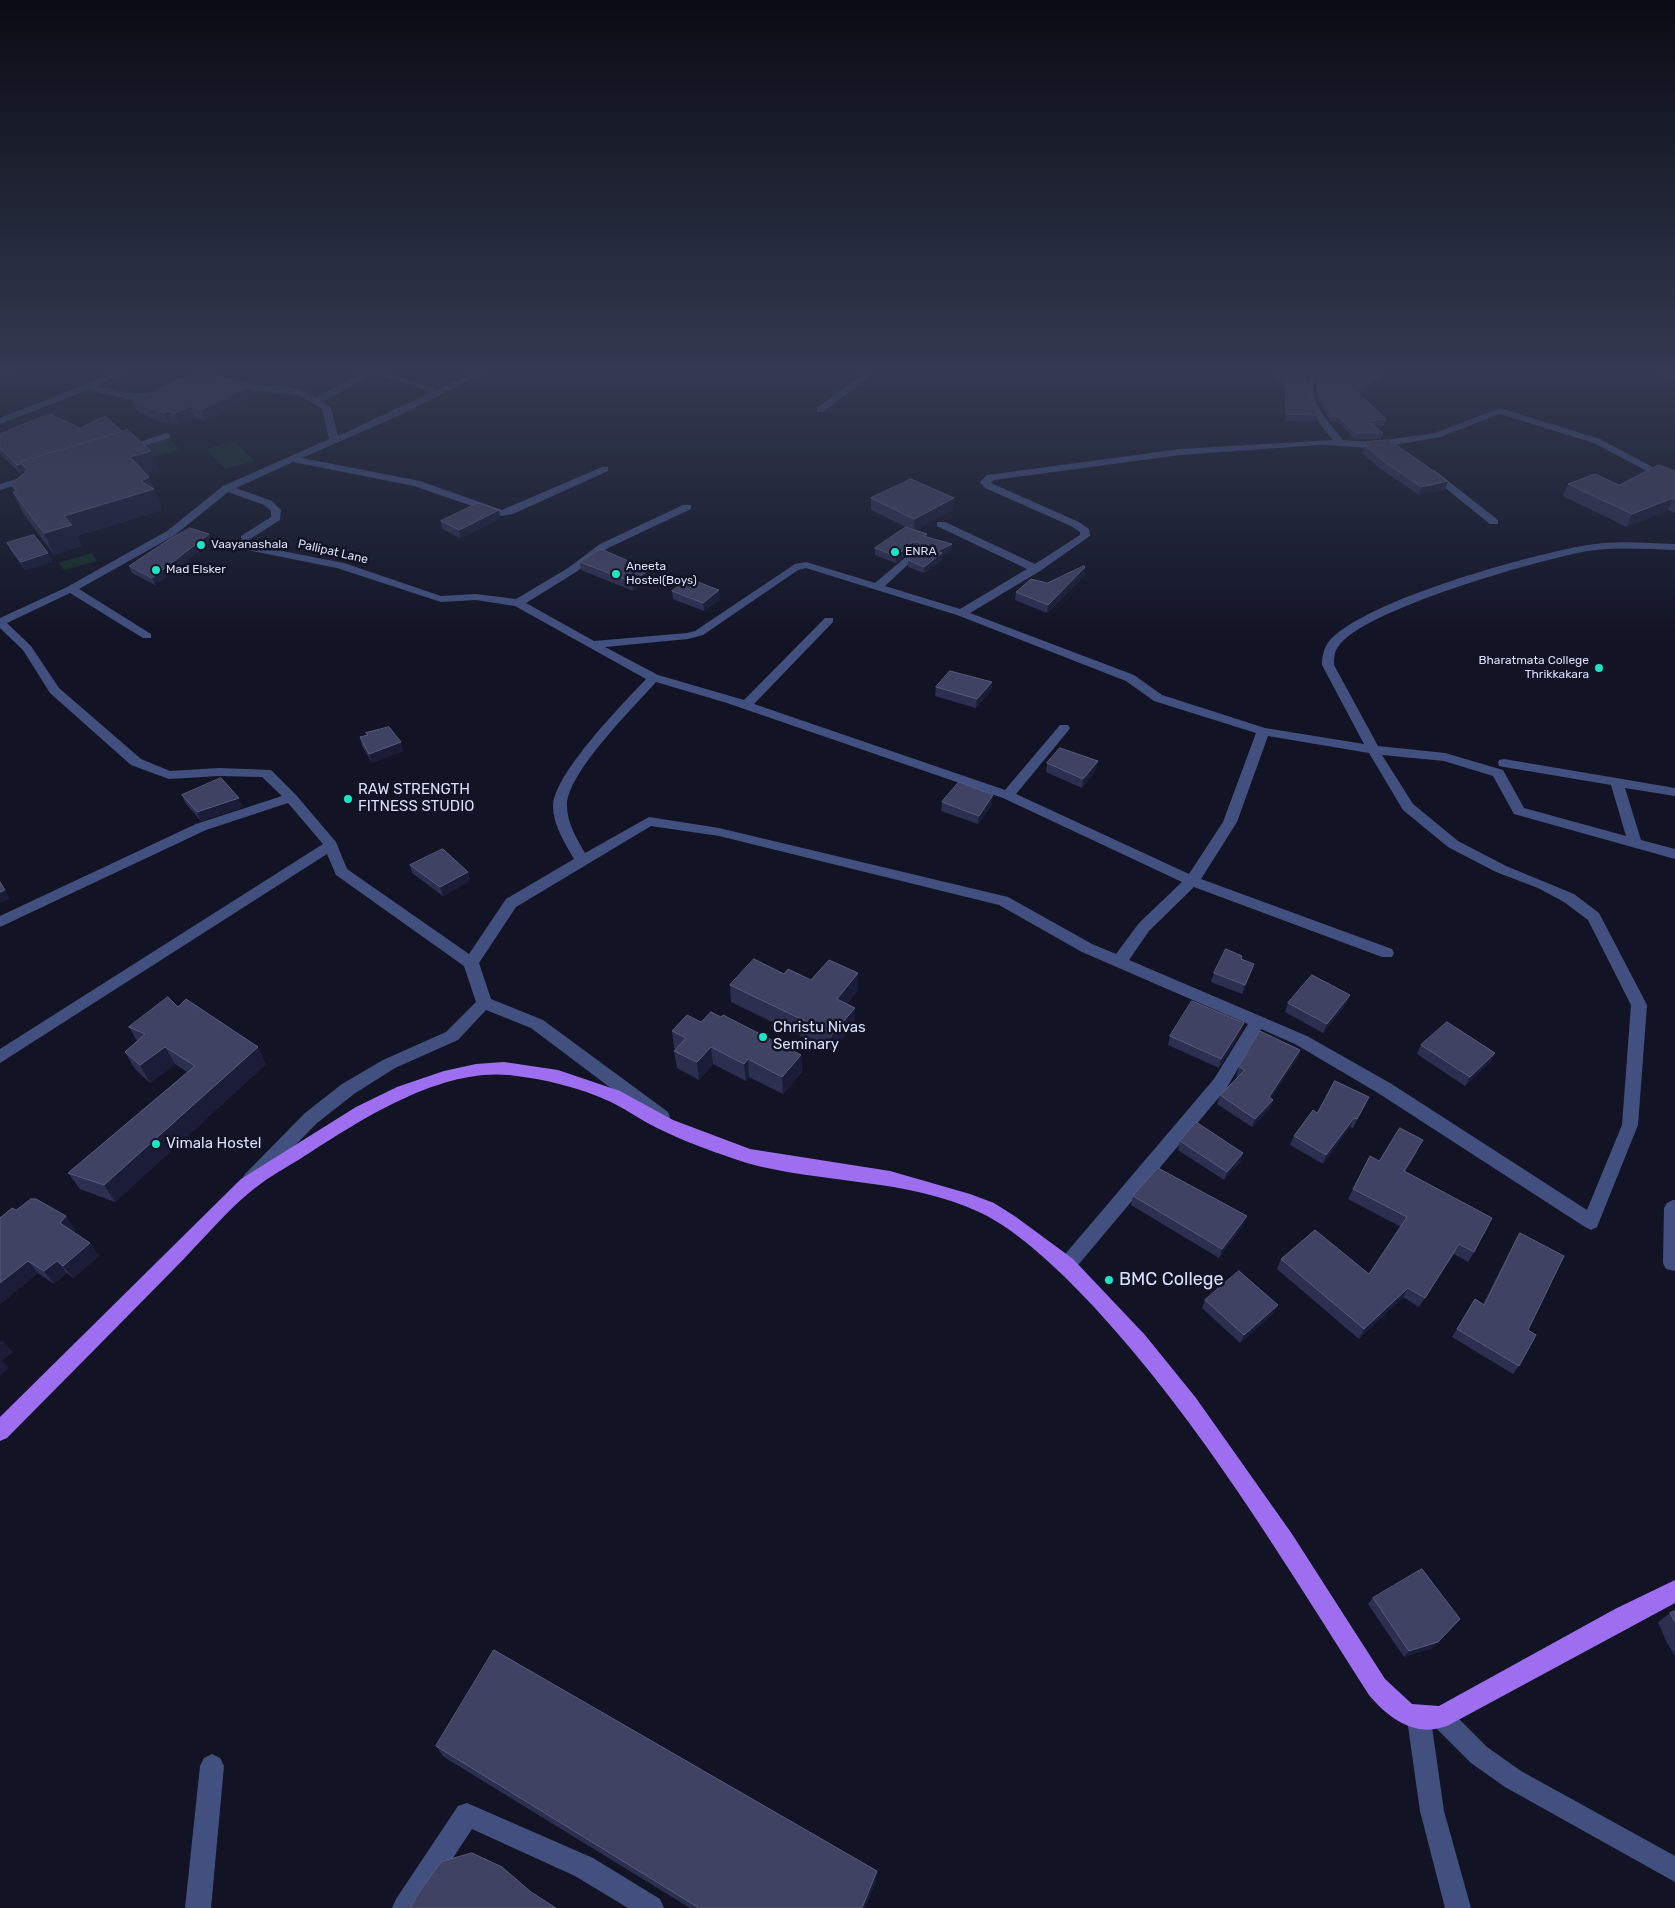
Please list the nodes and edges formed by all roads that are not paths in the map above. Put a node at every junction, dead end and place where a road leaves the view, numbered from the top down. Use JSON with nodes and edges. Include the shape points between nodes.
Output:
{"nodes":[{"id":1,"x":286,"y":461,"type":"edge"},
{"id":2,"x":302,"y":461,"type":"edge"},
{"id":3,"x":1112,"y":461,"type":"edge"},
{"id":4,"x":1635,"y":461,"type":"edge"},
{"id":5,"x":1422,"y":466,"type":"edge"},
{"id":6,"x":605,"y":469,"type":"dead end"},
{"id":7,"x":37,"y":476,"type":"edge"},
{"id":8,"x":1675,"y":478,"type":"edge"},
{"id":9,"x":0,"y":487,"type":"edge"},
{"id":10,"x":227,"y":488,"type":"junction"},
{"id":11,"x":687,"y":507,"type":"dead end"},
{"id":12,"x":1494,"y":522,"type":"dead end"},
{"id":13,"x":941,"y":524,"type":"dead end"},
{"id":14,"x":1675,"y":547,"type":"edge"},
{"id":15,"x":914,"y":553,"type":"edge"},
{"id":16,"x":1036,"y":568,"type":"junction"},
{"id":17,"x":878,"y":586,"type":"junction"},
{"id":18,"x":71,"y":589,"type":"junction"},
{"id":19,"x":518,"y":603,"type":"junction"},
{"id":20,"x":961,"y":613,"type":"junction"},
{"id":21,"x":829,"y":620,"type":"dead end"},
{"id":22,"x":0,"y":622,"type":"edge"},
{"id":23,"x":147,"y":636,"type":"dead end"},
{"id":24,"x":593,"y":646,"type":"junction"},
{"id":25,"x":654,"y":678,"type":"junction"},
{"id":26,"x":746,"y":705,"type":"junction"},
{"id":27,"x":1064,"y":728,"type":"dead end"},
{"id":28,"x":1263,"y":730,"type":"junction"},
{"id":29,"x":1373,"y":750,"type":"junction"},
{"id":30,"x":1504,"y":763,"type":"dead end"},
{"id":31,"x":1617,"y":784,"type":"junction"},
{"id":32,"x":1675,"y":792,"type":"edge"},
{"id":33,"x":1008,"y":795,"type":"junction"},
{"id":34,"x":290,"y":798,"type":"junction"},
{"id":35,"x":1635,"y":843,"type":"junction"},
{"id":36,"x":331,"y":845,"type":"junction"},
{"id":37,"x":1675,"y":854,"type":"edge"},
{"id":38,"x":582,"y":861,"type":"junction"},
{"id":39,"x":1192,"y":881,"type":"junction"},
{"id":40,"x":0,"y":922,"type":"edge"},
{"id":41,"x":1387,"y":953,"type":"dead end"},
{"id":42,"x":1119,"y":962,"type":"junction"},
{"id":43,"x":471,"y":963,"type":"junction"},
{"id":44,"x":484,"y":1003,"type":"junction"},
{"id":45,"x":1257,"y":1022,"type":"junction"},
{"id":46,"x":0,"y":1057,"type":"edge"},
{"id":47,"x":679,"y":1130,"type":"junction"},
{"id":48,"x":247,"y":1184,"type":"junction"},
{"id":49,"x":1675,"y":1208,"type":"edge"},
{"id":50,"x":1675,"y":1263,"type":"edge"},
{"id":51,"x":1067,"y":1265,"type":"junction"},
{"id":52,"x":0,"y":1431,"type":"edge"},
{"id":53,"x":1675,"y":1591,"type":"edge"},
{"id":54,"x":1430,"y":1718,"type":"junction"},
{"id":55,"x":212,"y":1766,"type":"dead end"},
{"id":56,"x":1675,"y":1870,"type":"edge"},
{"id":57,"x":198,"y":1908,"type":"edge"},
{"id":58,"x":404,"y":1908,"type":"edge"},
{"id":59,"x":652,"y":1908,"type":"edge"},
{"id":60,"x":1458,"y":1908,"type":"edge"}],
"edges":[{"from":1,"to":10,"type":"street"},
{"from":2,"to":6,"type":"street","via":[[416,483],[501,513]]},
{"from":3,"to":16,"type":"street","via":[[991,477],[985,482],[1085,531],[1086,536]]},
{"from":4,"to":8,"type":"street","via":[[1661,475]]},
{"from":5,"to":12,"type":"street"},
{"from":7,"to":9,"type":"street"},
{"from":10,"to":18,"type":"street","via":[[171,533]]},
{"from":10,"to":19,"type":"street","name":"Pallipat Lane","via":[[268,502],[276,510],[276,518],[244,538],[246,546],[340,565],[441,598],[476,597]]},
{"from":11,"to":19,"type":"street","via":[[604,546]]},
{"from":13,"to":16,"type":"street"},
{"from":14,"to":29,"type":"street","via":[[1590,547],[1558,553],[1412,600],[1349,630],[1334,642],[1328,655],[1328,665]]},
{"from":15,"to":17,"type":"street"},
{"from":16,"to":20,"type":"street"},
{"from":17,"to":20,"type":"street"},
{"from":17,"to":24,"type":"street","via":[[801,565],[699,632],[688,636]]},
{"from":18,"to":22,"type":"street"},
{"from":18,"to":23,"type":"street"},
{"from":19,"to":24,"type":"street"},
{"from":20,"to":28,"type":"street","via":[[1130,678],[1158,698]]},
{"from":21,"to":26,"type":"street"},
{"from":22,"to":34,"type":"street","via":[[27,648],[54,690],[136,762],[169,775],[266,773]]},
{"from":24,"to":25,"type":"street"},
{"from":25,"to":26,"type":"street"},
{"from":25,"to":38,"type":"street","via":[[605,728],[560,801],[563,825]]},
{"from":26,"to":33,"type":"street"},
{"from":27,"to":33,"type":"street"},
{"from":28,"to":29,"type":"street"},
{"from":28,"to":39,"type":"street","via":[[1230,822]]},
{"from":29,"to":35,"type":"street","via":[[1445,757],[1498,772],[1519,811]]},
{"from":29,"to":45,"type":"street","via":[[1408,807],[1420,820],[1453,844],[1501,869],[1544,885],[1569,898],[1594,917],[1639,1005],[1630,1125],[1591,1222],[1384,1088],[1301,1040]]},
{"from":30,"to":31,"type":"street"},
{"from":31,"to":32,"type":"street"},
{"from":31,"to":35,"type":"street"},
{"from":33,"to":39,"type":"street"},
{"from":34,"to":36,"type":"street"},
{"from":34,"to":40,"type":"street","via":[[201,827]]},
{"from":35,"to":37,"type":"street"},
{"from":36,"to":43,"type":"street","via":[[340,872]]},
{"from":36,"to":46,"type":"street"},
{"from":38,"to":42,"type":"street","via":[[649,821],[719,832],[1003,901],[1086,948]]},
{"from":38,"to":43,"type":"street","via":[[511,903]]},
{"from":39,"to":41,"type":"street"},
{"from":39,"to":42,"type":"street","via":[[1144,927]]},
{"from":42,"to":45,"type":"street"},
{"from":43,"to":44,"type":"street"},
{"from":44,"to":47,"type":"street","via":[[536,1024]]},
{"from":44,"to":48,"type":"street","via":[[452,1036],[389,1064],[310,1118]]},
{"from":45,"to":51,"type":"street","via":[[1220,1084]]},
{"from":47,"to":48,"type":"main road","via":[[614,1096],[558,1076],[504,1068],[476,1070],[403,1092],[362,1112]]},
{"from":47,"to":51,"type":"main road","via":[[749,1156],[890,1178],[988,1208]]},
{"from":48,"to":52,"type":"main road"},
{"from":49,"to":50,"type":"street","via":[[1672,1262]]},
{"from":51,"to":54,"type":"main road","via":[[1138,1341],[1189,1405],[1284,1542],[1377,1687],[1396,1709]]},
{"from":53,"to":54,"type":"main road"},
{"from":54,"to":56,"type":"street","via":[[1513,1779]]},
{"from":54,"to":60,"type":"street","via":[[1432,1811]]},
{"from":55,"to":57,"type":"street"},
{"from":58,"to":59,"type":"street","via":[[466,1815],[584,1868]]}]}
